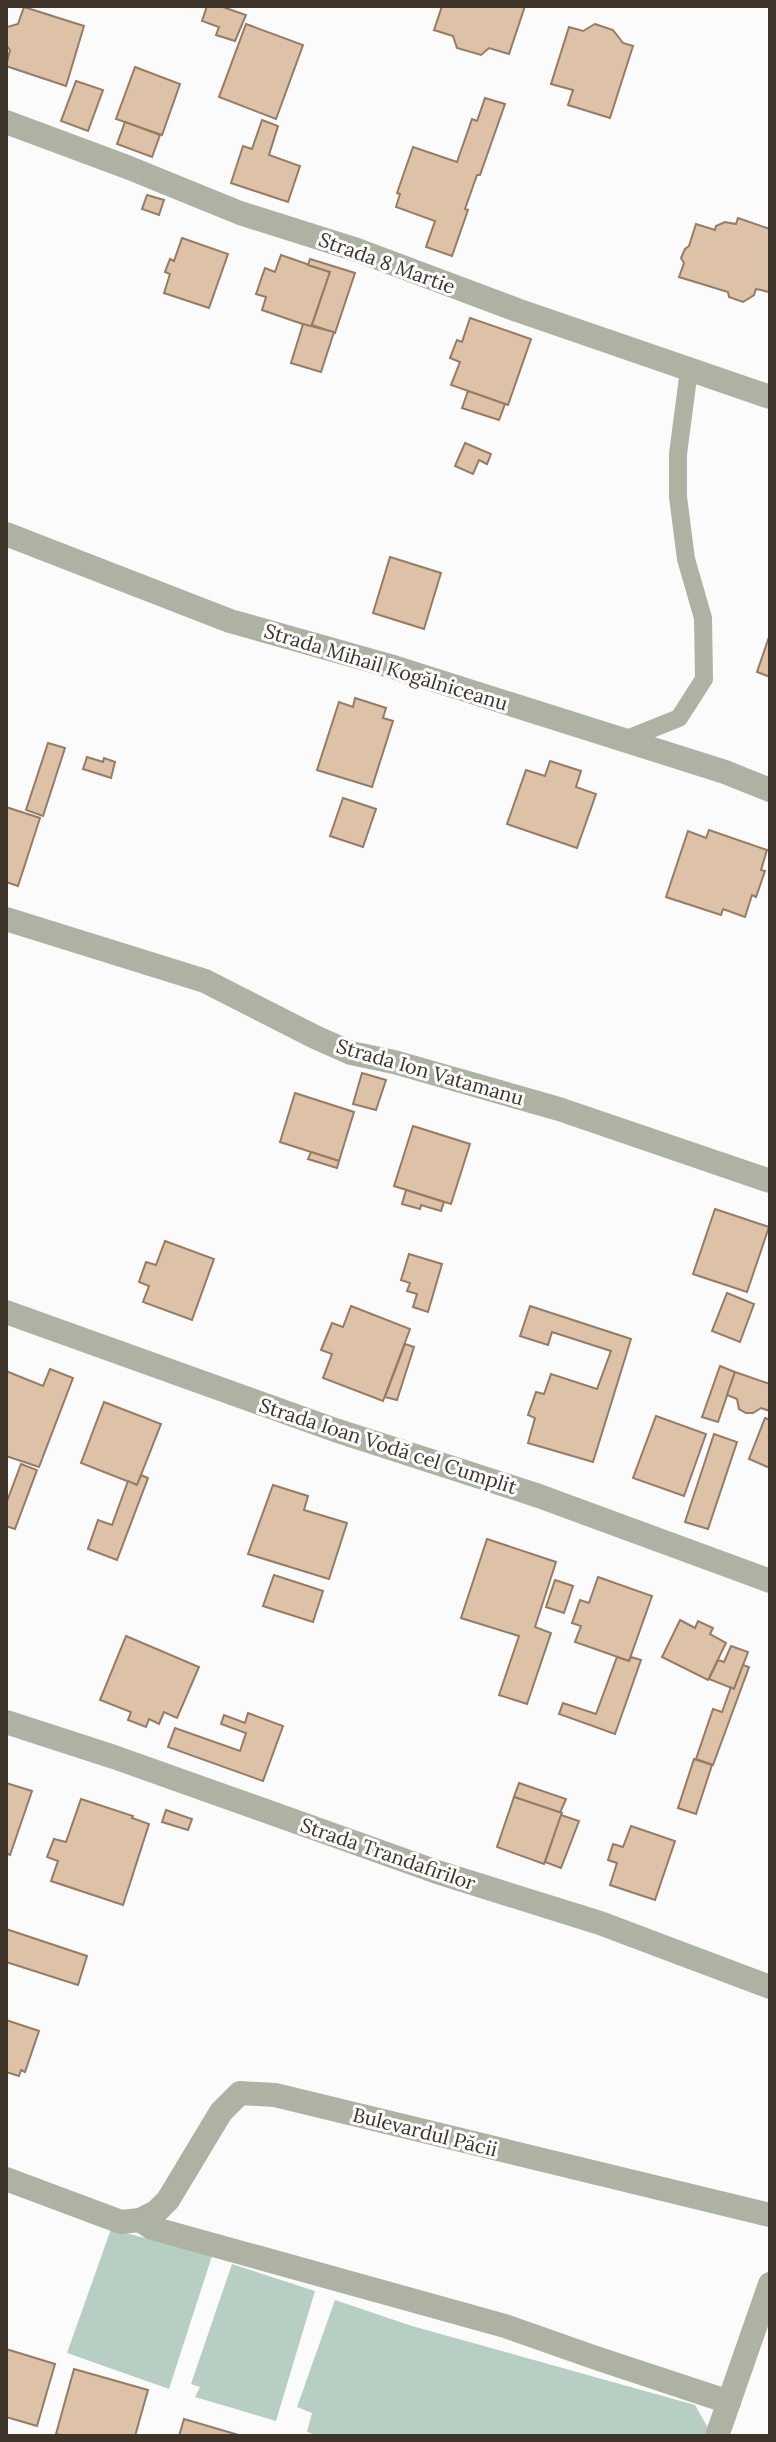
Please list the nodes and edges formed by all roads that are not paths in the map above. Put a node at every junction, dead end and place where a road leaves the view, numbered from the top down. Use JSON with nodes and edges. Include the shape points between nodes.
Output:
{"nodes":[{"id":1,"x":6,"y":122,"type":"edge"},
{"id":2,"x":689,"y":370,"type":"junction"},
{"id":3,"x":770,"y":397,"type":"edge"},
{"id":4,"x":6,"y":534,"type":"edge"},
{"id":5,"x":624,"y":740,"type":"junction"},
{"id":6,"x":770,"y":790,"type":"edge"},
{"id":7,"x":6,"y":919,"type":"edge"},
{"id":8,"x":770,"y":1181,"type":"edge"},
{"id":9,"x":6,"y":1312,"type":"edge"},
{"id":10,"x":770,"y":1581,"type":"edge"},
{"id":11,"x":6,"y":1722,"type":"edge"},
{"id":12,"x":770,"y":1987,"type":"edge"},
{"id":13,"x":6,"y":2179,"type":"edge"},
{"id":14,"x":770,"y":2215,"type":"edge"},
{"id":15,"x":140,"y":2220,"type":"junction"},
{"id":16,"x":770,"y":2284,"type":"edge"},
{"id":17,"x":729,"y":2402,"type":"junction"},
{"id":18,"x":717,"y":2436,"type":"edge"}],
"edges":[{"from":1,"to":2,"type":"street","name":"Strada 8 Martie","via":[[240,213]]},
{"from":2,"to":3,"type":"street","name":"Strada 8 Martie"},
{"from":2,"to":5,"type":"lane","via":[[678,497],[686,559],[703,618],[704,679],[679,718]]},
{"from":4,"to":5,"type":"street","name":"Strada Mihail Kogălniceanu","via":[[230,621]]},
{"from":5,"to":6,"type":"street","name":"Strada Mihail Kogălniceanu"},
{"from":7,"to":8,"type":"street","name":"Strada Ion Vatamanu","via":[[205,981],[351,1053],[559,1109]]},
{"from":9,"to":10,"type":"street","name":"Strada Ioan Vodă cel Cumplit"},
{"from":11,"to":12,"type":"street","name":"Strada Trandafirilor","via":[[600,1923]]},
{"from":13,"to":15,"type":"street","via":[[121,2222]]},
{"from":14,"to":15,"type":"street","name":"Bulevardul Păcii","via":[[275,2095],[240,2093],[221,2112],[168,2200]]},
{"from":15,"to":17,"type":"street","via":[[152,2228],[505,2326]]},
{"from":16,"to":17,"type":"street"},
{"from":17,"to":18,"type":"street"}]}
